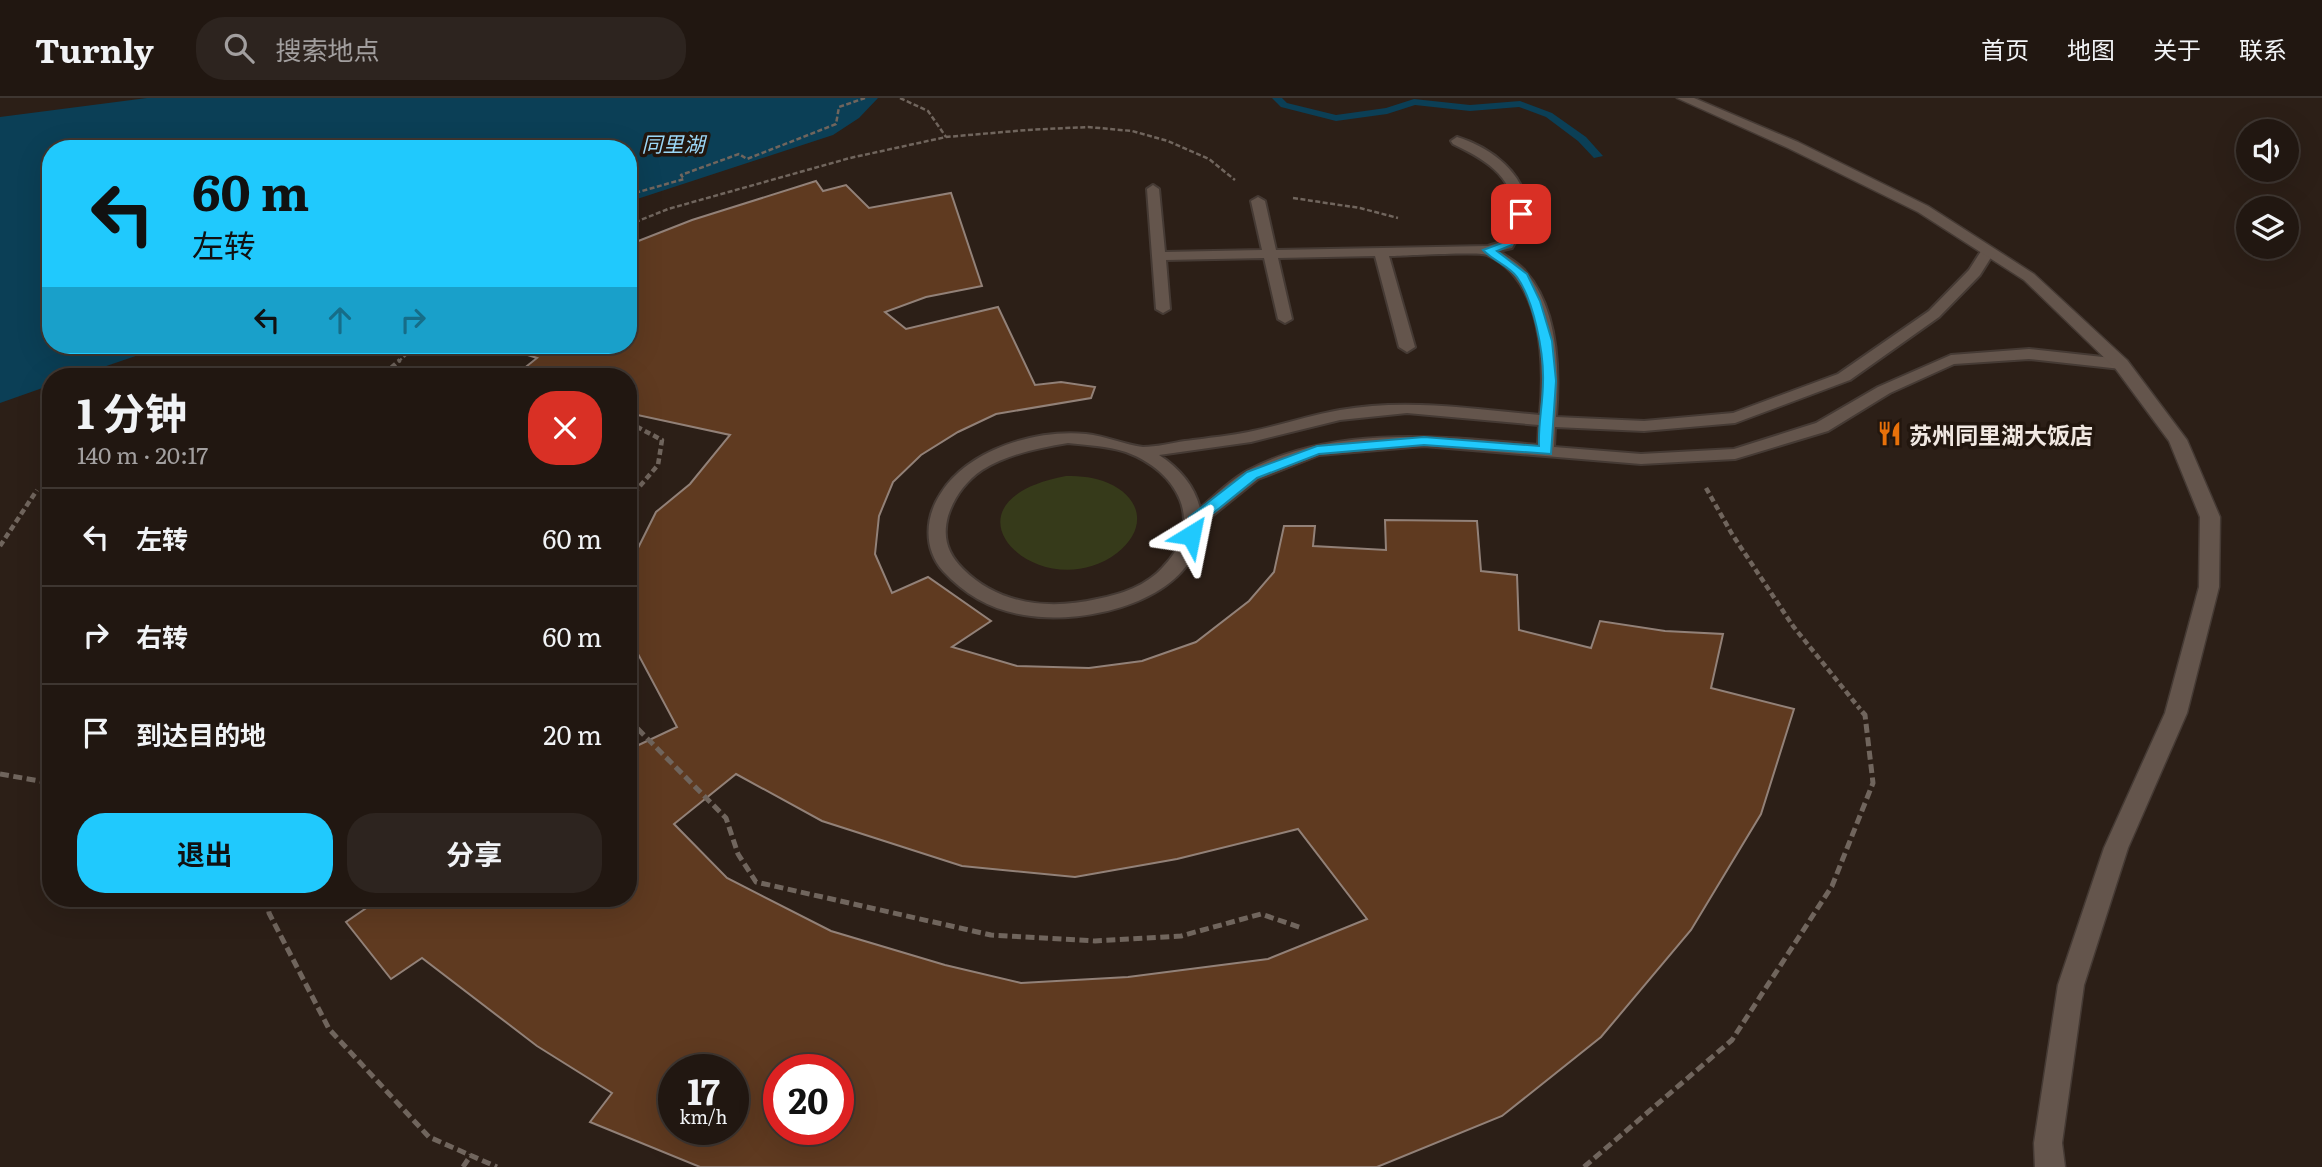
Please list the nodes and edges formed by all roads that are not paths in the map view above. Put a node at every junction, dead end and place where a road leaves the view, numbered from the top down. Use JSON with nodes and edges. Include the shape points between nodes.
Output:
{"nodes":[{"id":1,"x":1683,"y":98,"type":"edge"},
{"id":2,"x":1457,"y":141,"type":"dead end"},
{"id":3,"x":1153,"y":189,"type":"dead end"},
{"id":4,"x":1258,"y":201,"type":"dead end"},
{"id":5,"x":1489,"y":250,"type":"junction"},
{"id":6,"x":1988,"y":251,"type":"junction"},
{"id":7,"x":1381,"y":252,"type":"junction"},
{"id":8,"x":1270,"y":254,"type":"junction"},
{"id":9,"x":1158,"y":256,"type":"junction"},
{"id":10,"x":1163,"y":309,"type":"dead end"},
{"id":11,"x":1285,"y":319,"type":"dead end"},
{"id":12,"x":1408,"y":347,"type":"dead end"},
{"id":13,"x":2121,"y":364,"type":"junction"},
{"id":14,"x":1545,"y":421,"type":"junction"},
{"id":15,"x":1546,"y":451,"type":"junction"},
{"id":16,"x":1142,"y":452,"type":"junction"},
{"id":17,"x":1195,"y":521,"type":"junction"},
{"id":18,"x":2050,"y":1167,"type":"edge"}],
"edges":[{"from":1,"to":6,"type":"street","via":[[1793,145],[1923,209]]},
{"from":2,"to":5,"type":"lane","via":[[1489,156],[1513,181],[1521,214],[1507,245]]},
{"from":3,"to":9,"type":"lane"},
{"from":4,"to":8,"type":"lane"},
{"from":5,"to":7,"type":"lane"},
{"from":5,"to":14,"type":"lane","via":[[1521,274],[1534,301],[1549,368]]},
{"from":6,"to":13,"type":"street","via":[[2029,276]]},
{"from":6,"to":14,"type":"lane","via":[[1975,272],[1934,314],[1844,377],[1735,418],[1644,426]]},
{"from":7,"to":8,"type":"lane"},
{"from":7,"to":12,"type":"lane"},
{"from":8,"to":9,"type":"lane"},
{"from":8,"to":11,"type":"lane"},
{"from":9,"to":10,"type":"lane"},
{"from":13,"to":15,"type":"lane","via":[[2029,354],[1951,360],[1884,390],[1822,427],[1735,454],[1641,459]]},
{"from":13,"to":18,"type":"street","via":[[2178,440],[2210,517],[2209,587],[2176,713],[2116,848],[2071,985],[2048,1143]]},
{"from":14,"to":15,"type":"lane"},
{"from":14,"to":16,"type":"lane","via":[[1407,408],[1340,415],[1251,437]]},
{"from":15,"to":17,"type":"lane","via":[[1424,441],[1317,450],[1252,475]]},
{"from":16,"to":17,"type":"lane","via":[[1170,470],[1188,494]]},
{"from":16,"to":17,"type":"lane","via":[[1107,441],[1068,438],[1030,443],[993,456],[964,475],[944,499],[936,527],[942,556],[963,582],[996,601],[1040,611],[1086,610],[1130,598],[1165,577],[1187,550]]}]}
